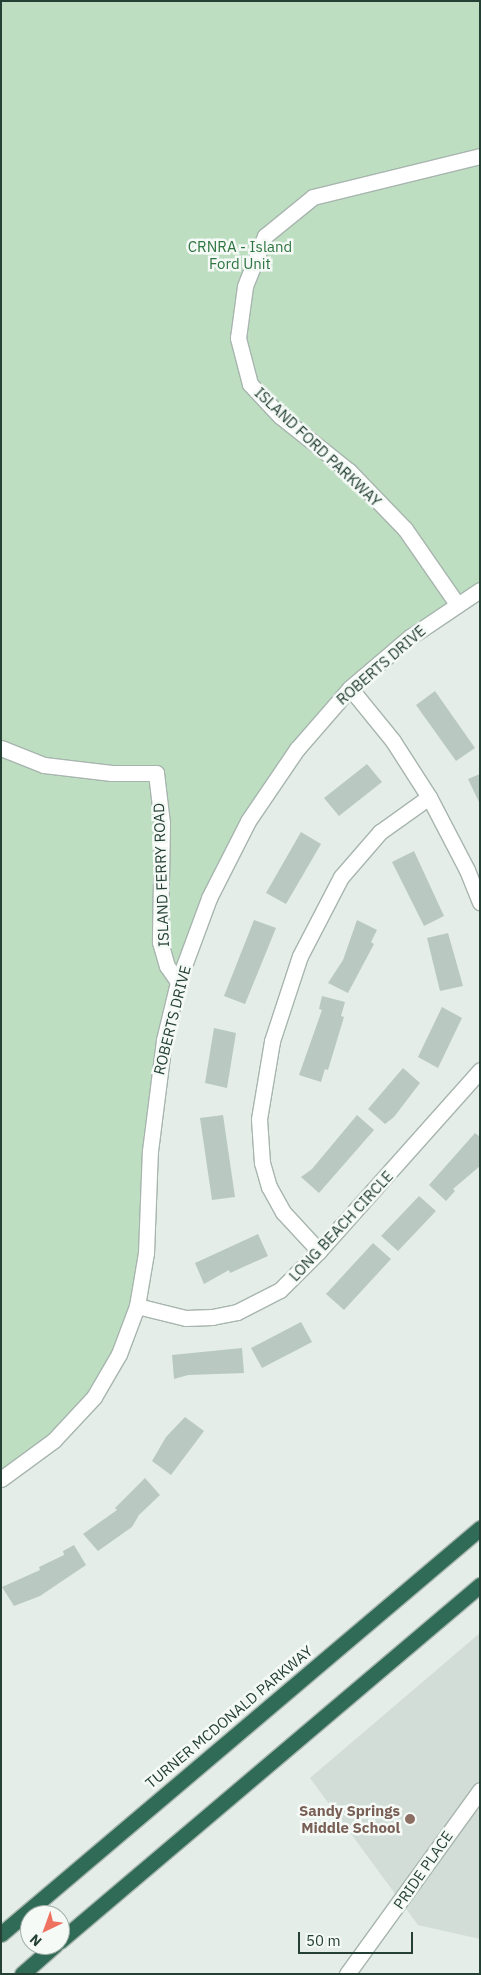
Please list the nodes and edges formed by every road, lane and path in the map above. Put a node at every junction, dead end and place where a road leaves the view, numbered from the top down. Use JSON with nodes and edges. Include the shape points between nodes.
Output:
{"nodes":[{"id":1,"x":480,"y":156,"type":"edge"},
{"id":2,"x":480,"y":590,"type":"edge"},
{"id":3,"x":457,"y":604,"type":"junction"},
{"id":4,"x":350,"y":688,"type":"junction"},
{"id":5,"x":1,"y":748,"type":"edge"},
{"id":6,"x":429,"y":797,"type":"junction"},
{"id":7,"x":480,"y":903,"type":"edge"},
{"id":8,"x":178,"y":982,"type":"junction"},
{"id":9,"x":480,"y":1070,"type":"edge"},
{"id":10,"x":320,"y":1251,"type":"junction"},
{"id":11,"x":137,"y":1306,"type":"junction"},
{"id":12,"x":1,"y":1479,"type":"edge"},
{"id":13,"x":480,"y":1528,"type":"edge"},
{"id":14,"x":480,"y":1585,"type":"edge"},
{"id":15,"x":477,"y":1799,"type":"edge"},
{"id":16,"x":70,"y":1933,"type":"edge"},
{"id":17,"x":1,"y":1934,"type":"edge"},
{"id":18,"x":44,"y":1955,"type":"edge"},
{"id":19,"x":22,"y":1974,"type":"edge"},
{"id":20,"x":347,"y":1974,"type":"edge"}],
"edges":[{"from":1,"to":3,"type":"street","name":"ISLAND FORD PARKWAY","via":[[313,197],[265,236],[245,286],[238,338],[250,384],[280,416],[349,471],[405,529]]},
{"from":2,"to":3,"type":"street","name":"ROBERTS DRIVE"},
{"from":3,"to":4,"type":"street","name":"ROBERTS DRIVE","via":[[410,637]]},
{"from":4,"to":6,"type":"street","via":[[393,741]]},
{"from":4,"to":8,"type":"street","name":"ROBERTS DRIVE","via":[[297,749],[248,821],[209,898]]},
{"from":5,"to":8,"type":"street","name":"ISLAND FERRY ROAD","via":[[44,765],[112,773],[156,773],[162,823],[160,942],[167,966]]},
{"from":6,"to":7,"type":"street","via":[[467,870]]},
{"from":6,"to":10,"type":"street","via":[[380,832],[341,876],[300,956],[272,1041],[259,1119],[262,1163],[269,1187],[282,1212]]},
{"from":8,"to":11,"type":"street","name":"ROBERTS DRIVE","via":[[155,1089],[146,1253]]},
{"from":9,"to":10,"type":"street","name":"LONG BEACH CIRCLE"},
{"from":10,"to":11,"type":"street","name":"LONG BEACH CIRCLE","via":[[280,1290],[237,1312],[186,1318]]},
{"from":11,"to":12,"type":"street","name":"ROBERTS DRIVE","via":[[119,1354],[94,1397],[54,1440]]},
{"from":13,"to":17,"type":"highway","name":"TURNER MCDONALD PARKWAY"},
{"from":14,"to":16,"type":"highway"},
{"from":15,"to":20,"type":"street","name":"PRIDE PLACE"},
{"from":18,"to":19,"type":"highway"}]}
